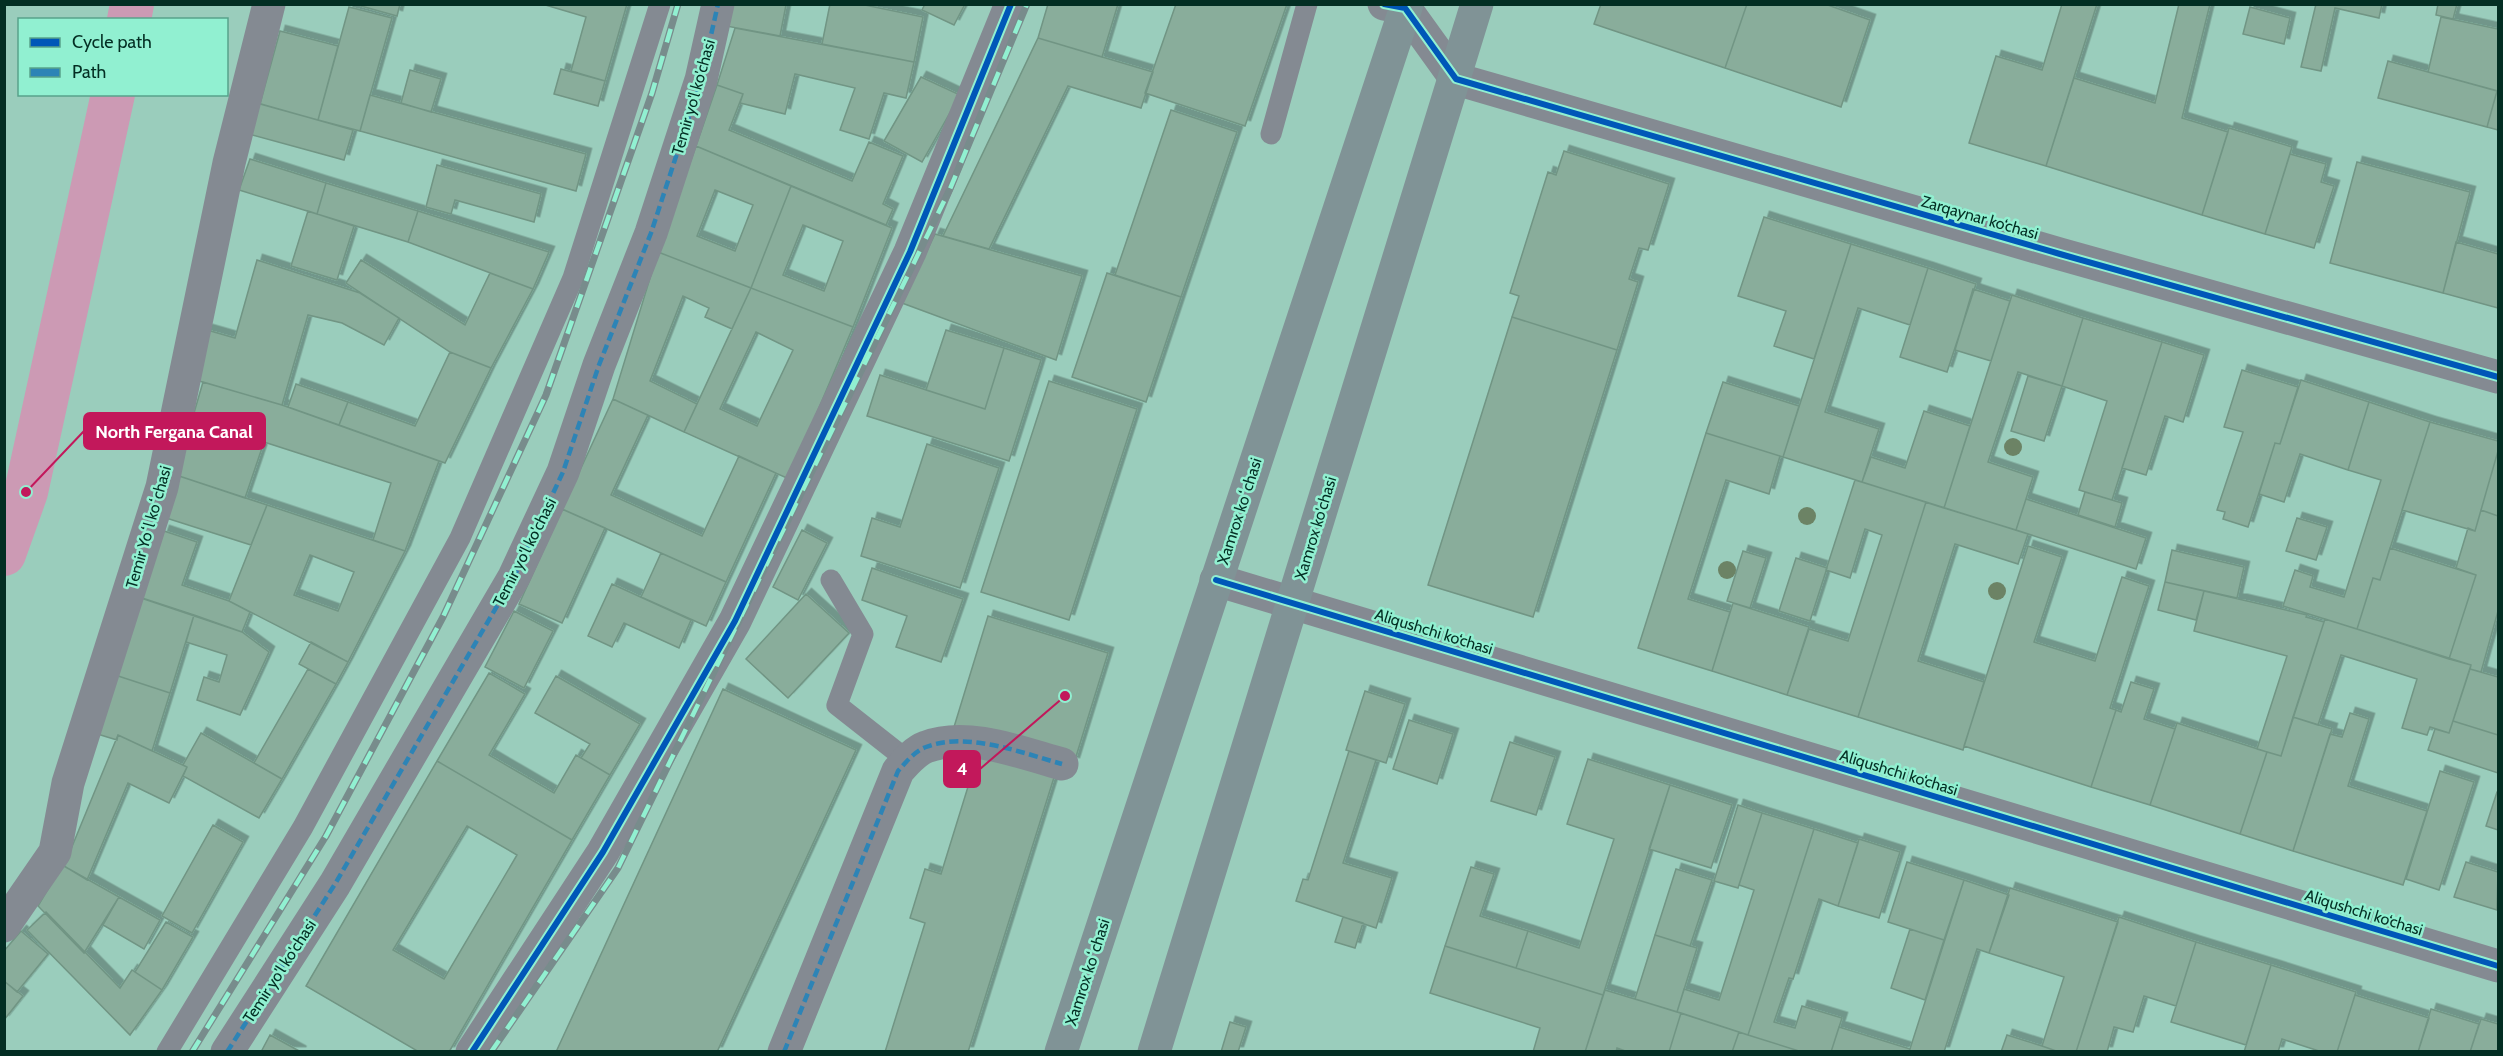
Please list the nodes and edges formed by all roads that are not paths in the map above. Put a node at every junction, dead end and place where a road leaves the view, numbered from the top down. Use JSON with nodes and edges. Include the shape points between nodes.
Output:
{"nodes":[{"id":1,"x":269,"y":4,"type":"edge"},
{"id":2,"x":660,"y":4,"type":"edge"},
{"id":3,"x":718,"y":4,"type":"edge"},
{"id":4,"x":1011,"y":4,"type":"edge"},
{"id":5,"x":1307,"y":4,"type":"edge"},
{"id":6,"x":1477,"y":4,"type":"edge"},
{"id":7,"x":1399,"y":6,"type":"edge"},
{"id":8,"x":1456,"y":79,"type":"junction"},
{"id":9,"x":1271,"y":134,"type":"dead end"},
{"id":10,"x":2499,"y":377,"type":"edge"},
{"id":11,"x":831,"y":580,"type":"dead end"},
{"id":12,"x":1216,"y":580,"type":"junction"},
{"id":13,"x":1292,"y":603,"type":"junction"},
{"id":14,"x":907,"y":760,"type":"junction"},
{"id":15,"x":1062,"y":764,"type":"dead end"},
{"id":16,"x":4,"y":926,"type":"edge"},
{"id":17,"x":2499,"y":966,"type":"edge"},
{"id":18,"x":167,"y":1052,"type":"edge"},
{"id":19,"x":227,"y":1052,"type":"edge"},
{"id":20,"x":472,"y":1052,"type":"edge"},
{"id":21,"x":784,"y":1052,"type":"edge"},
{"id":22,"x":1061,"y":1052,"type":"edge"},
{"id":23,"x":1154,"y":1052,"type":"edge"}],
"edges":[{"from":1,"to":16,"type":"street","name":"Temir Yoʻl koʻchasi","via":[[229,163],[162,487],[68,783],[55,852]]},
{"from":2,"to":18,"type":"lane","via":[[573,278],[460,538],[303,827]]},
{"from":3,"to":19,"type":"street","name":"Temir yo'l ko'chasi","via":[[701,80],[651,233],[558,483],[513,577],[455,678],[335,884]]},
{"from":4,"to":20,"type":"street","via":[[910,252],[735,621],[603,852]]},
{"from":5,"to":9,"type":"lane"},
{"from":6,"to":8,"type":"main road","name":"Xamrox ko'chasi"},
{"from":7,"to":8,"type":"street"},
{"from":7,"to":12,"type":"main road","name":"Xamrox koʻchasi"},
{"from":8,"to":10,"type":"street","name":"Zarqaynar ko‘chasi"},
{"from":8,"to":13,"type":"main road","name":"Xamrox ko'chasi"},
{"from":11,"to":14,"type":"lane","via":[[863,634],[837,705]]},
{"from":12,"to":13,"type":"street","name":"Aliqushchi ko‘chasi"},
{"from":12,"to":22,"type":"main road","name":"Xamrox koʻchasi"},
{"from":13,"to":17,"type":"street","name":"Aliqushchi ko‘chasi"},
{"from":13,"to":23,"type":"main road","name":"Xamrox ko'chasi"},
{"from":14,"to":15,"type":"street","via":[[924,747],[946,741],[993,744]]},
{"from":14,"to":21,"type":"street","via":[[898,771]]}]}
